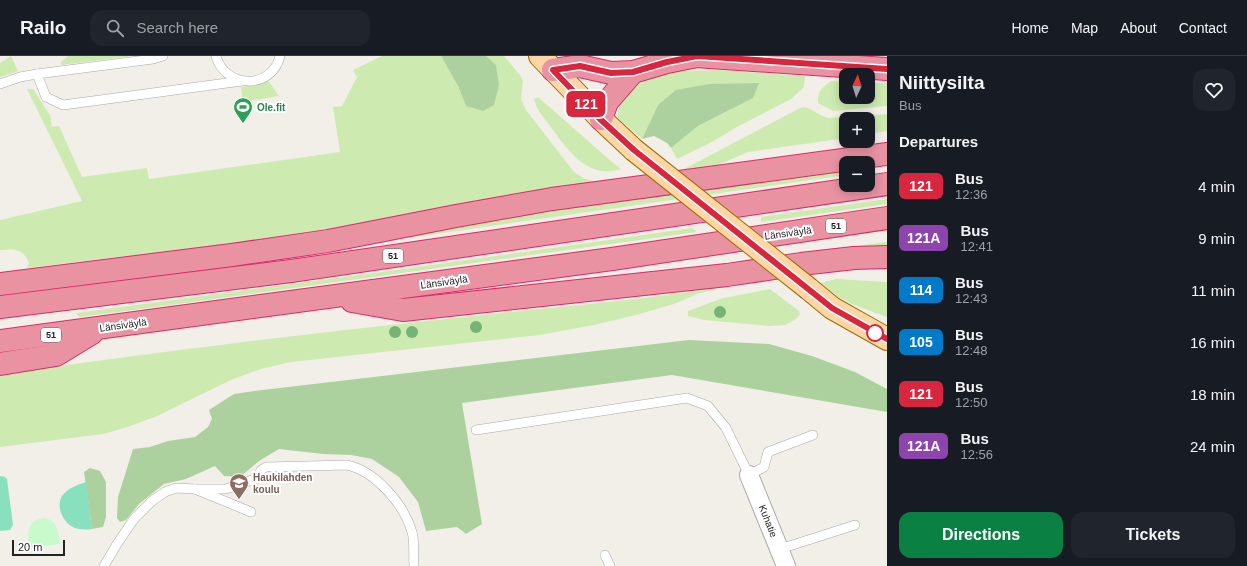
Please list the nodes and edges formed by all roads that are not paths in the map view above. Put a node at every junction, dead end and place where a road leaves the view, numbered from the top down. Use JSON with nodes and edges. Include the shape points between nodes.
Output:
{"nodes":[{"id":1,"x":163,"y":56,"type":"edge"},
{"id":2,"x":216,"y":56,"type":"edge"},
{"id":3,"x":280,"y":56,"type":"edge"},
{"id":4,"x":696,"y":56,"type":"edge"},
{"id":5,"x":547,"y":63,"type":"edge"},
{"id":6,"x":887,"y":69,"type":"edge"},
{"id":7,"x":633,"y":72,"type":"junction"},
{"id":8,"x":37,"y":74,"type":"junction"},
{"id":9,"x":242,"y":81,"type":"junction"},
{"id":10,"x":0,"y":84,"type":"edge"},
{"id":11,"x":600,"y":119,"type":"junction"},
{"id":12,"x":887,"y":144,"type":"edge"},
{"id":13,"x":887,"y":154,"type":"edge"},
{"id":14,"x":812,"y":164,"type":"junction"},
{"id":15,"x":887,"y":184,"type":"edge"},
{"id":16,"x":887,"y":218,"type":"edge"},
{"id":17,"x":887,"y":257,"type":"edge"},
{"id":18,"x":0,"y":284,"type":"edge"},
{"id":19,"x":331,"y":297,"type":"junction"},
{"id":20,"x":0,"y":307,"type":"edge"},
{"id":21,"x":102,"y":328,"type":"junction"},
{"id":22,"x":882,"y":333,"type":"edge"},
{"id":23,"x":0,"y":341,"type":"edge"},
{"id":24,"x":0,"y":364,"type":"edge"},
{"id":25,"x":476,"y":430,"type":"dead end"},
{"id":26,"x":813,"y":434,"type":"dead end"},
{"id":27,"x":749,"y":475,"type":"junction"},
{"id":28,"x":195,"y":489,"type":"junction"},
{"id":29,"x":251,"y":512,"type":"dead end"},
{"id":30,"x":855,"y":525,"type":"dead end"},
{"id":31,"x":780,"y":549,"type":"junction"},
{"id":32,"x":605,"y":555,"type":"dead end"},
{"id":33,"x":104,"y":566,"type":"edge"},
{"id":34,"x":414,"y":566,"type":"edge"},
{"id":35,"x":610,"y":566,"type":"edge"},
{"id":36,"x":786,"y":566,"type":"edge"}],
"edges":[{"from":1,"to":8,"type":"lane"},
{"from":2,"to":9,"type":"lane","via":[[224,71],[232,78]]},
{"from":3,"to":9,"type":"lane","via":[[273,70],[264,78]]},
{"from":4,"to":6,"type":"highway"},
{"from":4,"to":7,"type":"highway"},
{"from":5,"to":7,"type":"highway","via":[[580,66],[611,73]]},
{"from":5,"to":11,"type":"main road"},
{"from":7,"to":11,"type":"highway","via":[[607,102]]},
{"from":8,"to":9,"type":"lane","via":[[46,97],[63,105]]},
{"from":8,"to":10,"type":"lane"},
{"from":11,"to":22,"type":"main road","bridge":true,"via":[[634,150],[832,308]]},
{"from":12,"to":14,"type":"highway"},
{"from":13,"to":14,"type":"highway"},
{"from":14,"to":18,"type":"highway","via":[[552,199],[328,241]]},
{"from":15,"to":20,"type":"highway","number":"51","via":[[291,271]]},
{"from":16,"to":19,"type":"highway","name":"Länsiväylä","number":"51"},
{"from":17,"to":19,"type":"highway","via":[[854,258],[727,275],[403,310]]},
{"from":19,"to":21,"type":"highway","name":"Länsiväylä","number":"51"},
{"from":21,"to":23,"type":"highway","name":"Länsiväylä","number":"51"},
{"from":21,"to":24,"type":"highway","via":[[56,355]]},
{"from":25,"to":27,"type":"lane","via":[[687,398],[708,406],[726,428]]},
{"from":26,"to":27,"type":"lane","via":[[768,452],[764,467]]},
{"from":27,"to":31,"type":"street","name":"Kuhatie"},
{"from":28,"to":29,"type":"lane"},
{"from":28,"to":33,"type":"lane","via":[[176,488],[152,501],[134,519]]},
{"from":28,"to":34,"type":"lane","via":[[226,489],[255,479],[266,467],[355,467],[379,482],[402,510],[412,532]]},
{"from":30,"to":31,"type":"lane"},
{"from":31,"to":36,"type":"street","name":"Kuhatie"},
{"from":32,"to":35,"type":"lane"}]}
